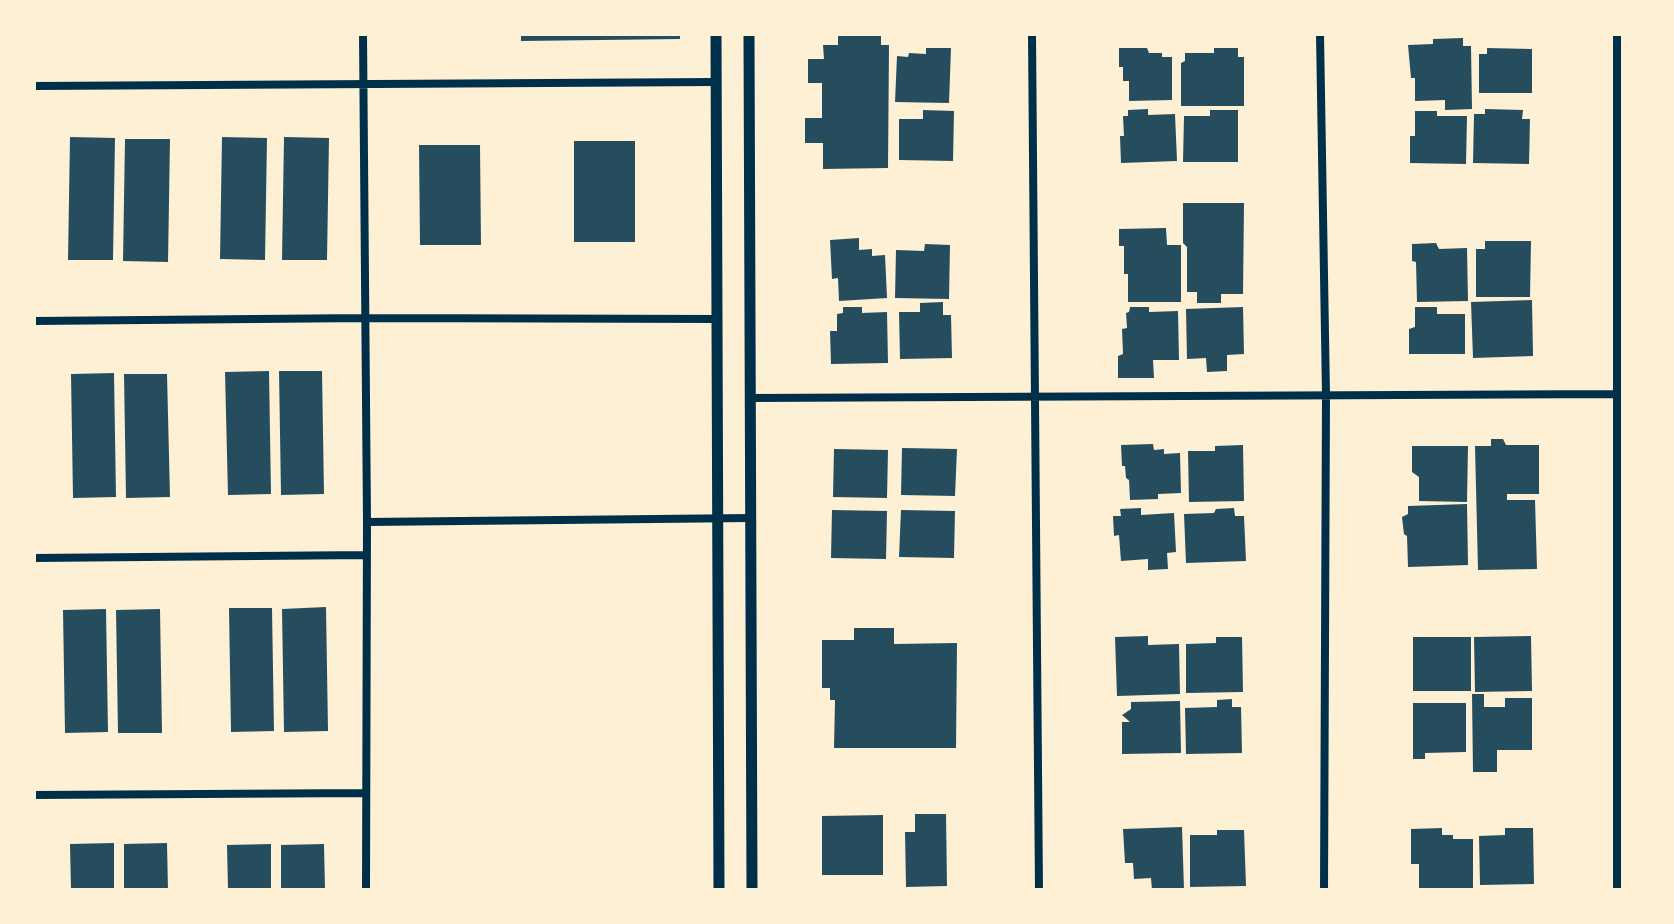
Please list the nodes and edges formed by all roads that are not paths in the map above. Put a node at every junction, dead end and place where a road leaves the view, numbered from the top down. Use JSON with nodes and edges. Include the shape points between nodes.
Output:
{"nodes":[{"id":1,"x":363,"y":34,"type":"edge"},
{"id":2,"x":716,"y":34,"type":"edge"},
{"id":3,"x":749,"y":34,"type":"edge"},
{"id":4,"x":1032,"y":34,"type":"edge"},
{"id":5,"x":1320,"y":34,"type":"edge"},
{"id":6,"x":1617,"y":34,"type":"edge"},
{"id":7,"x":716,"y":82,"type":"junction"},
{"id":8,"x":362,"y":84,"type":"junction"},
{"id":9,"x":34,"y":86,"type":"edge"},
{"id":10,"x":366,"y":318,"type":"junction"},
{"id":11,"x":718,"y":319,"type":"junction"},
{"id":12,"x":34,"y":321,"type":"edge"},
{"id":13,"x":1617,"y":394,"type":"junction"},
{"id":14,"x":1326,"y":395,"type":"junction"},
{"id":15,"x":1034,"y":397,"type":"junction"},
{"id":16,"x":751,"y":398,"type":"junction"},
{"id":17,"x":751,"y":518,"type":"junction"},
{"id":18,"x":718,"y":519,"type":"junction"},
{"id":19,"x":367,"y":522,"type":"junction"},
{"id":20,"x":367,"y":555,"type":"junction"},
{"id":21,"x":34,"y":558,"type":"edge"},
{"id":22,"x":366,"y":793,"type":"junction"},
{"id":23,"x":34,"y":795,"type":"edge"},
{"id":24,"x":366,"y":890,"type":"edge"},
{"id":25,"x":719,"y":890,"type":"edge"},
{"id":26,"x":752,"y":890,"type":"edge"},
{"id":27,"x":1039,"y":890,"type":"edge"},
{"id":28,"x":1324,"y":890,"type":"edge"},
{"id":29,"x":1617,"y":890,"type":"edge"}],
"edges":[{"from":1,"to":8,"type":"street"},
{"from":2,"to":7,"type":"street"},
{"from":3,"to":16,"type":"street"},
{"from":4,"to":15,"type":"street"},
{"from":5,"to":14,"type":"street"},
{"from":6,"to":13,"type":"street"},
{"from":7,"to":8,"type":"street"},
{"from":7,"to":11,"type":"street"},
{"from":8,"to":9,"type":"street"},
{"from":8,"to":10,"type":"street"},
{"from":10,"to":11,"type":"street"},
{"from":10,"to":12,"type":"street"},
{"from":10,"to":19,"type":"street"},
{"from":11,"to":18,"type":"street"},
{"from":13,"to":14,"type":"street"},
{"from":13,"to":29,"type":"street"},
{"from":14,"to":15,"type":"street"},
{"from":14,"to":28,"type":"street"},
{"from":15,"to":16,"type":"street"},
{"from":15,"to":27,"type":"street"},
{"from":16,"to":17,"type":"street"},
{"from":17,"to":18,"type":"street"},
{"from":17,"to":26,"type":"street"},
{"from":18,"to":19,"type":"street"},
{"from":18,"to":25,"type":"street"},
{"from":19,"to":20,"type":"street"},
{"from":20,"to":21,"type":"street"},
{"from":20,"to":22,"type":"street"},
{"from":22,"to":23,"type":"street"},
{"from":22,"to":24,"type":"street"}]}
